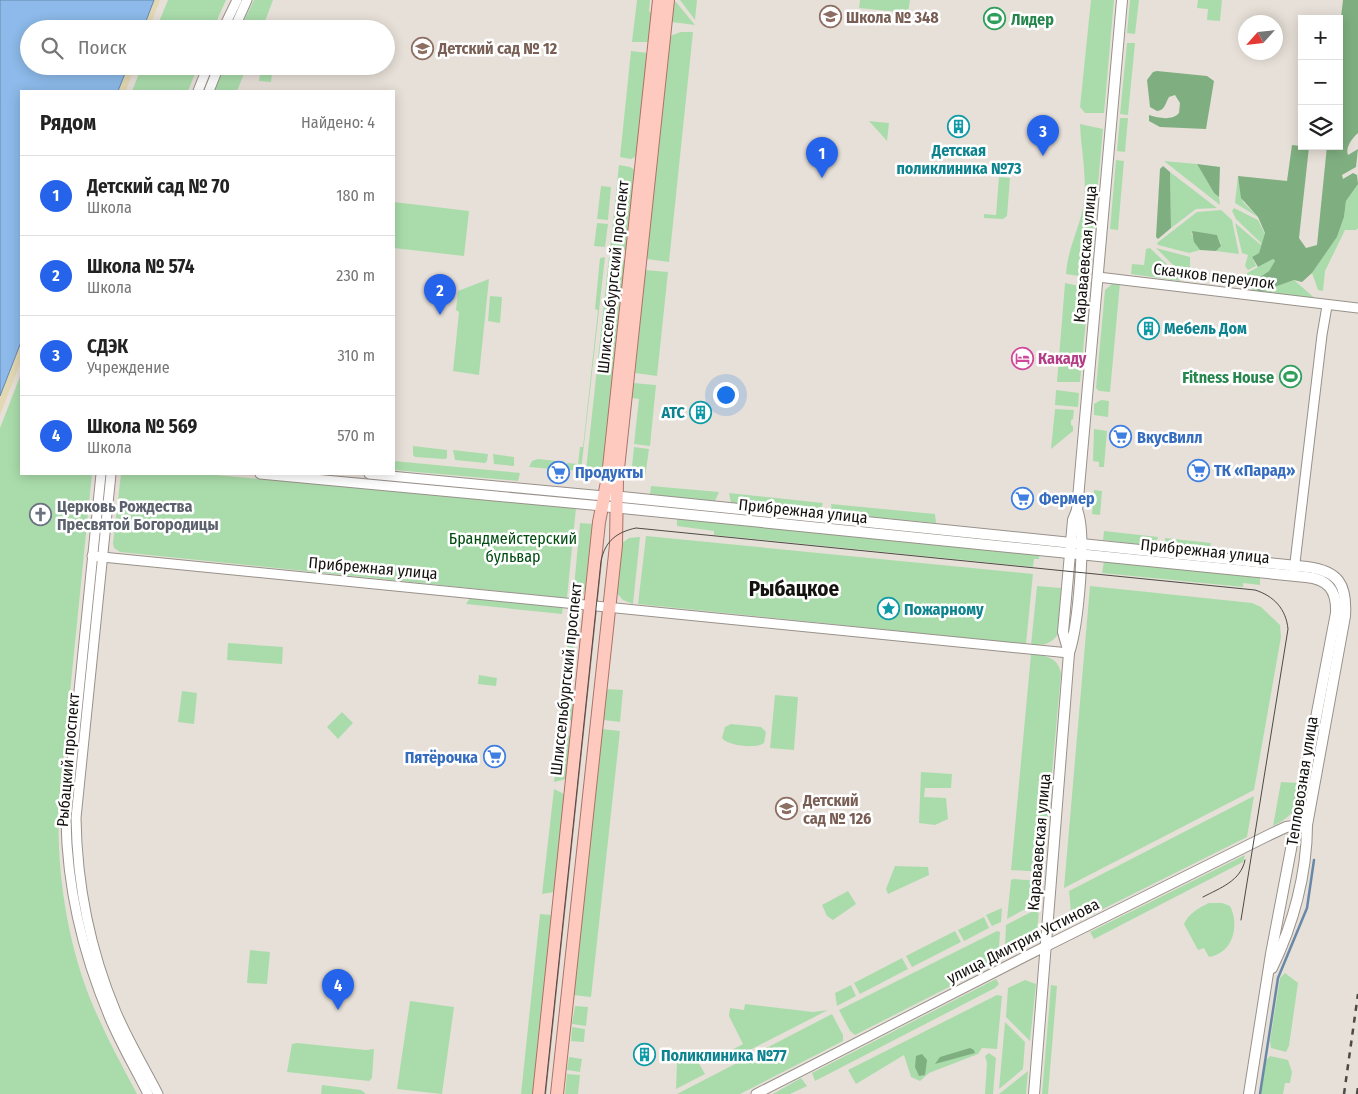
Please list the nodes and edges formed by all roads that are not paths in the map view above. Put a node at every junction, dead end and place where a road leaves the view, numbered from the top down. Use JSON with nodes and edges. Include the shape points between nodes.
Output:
{"nodes":[{"id":1,"x":237,"y":0,"type":"edge"},
{"id":2,"x":247,"y":0,"type":"edge"},
{"id":3,"x":659,"y":0,"type":"edge"},
{"id":4,"x":668,"y":0,"type":"edge"},
{"id":5,"x":1122,"y":0,"type":"edge"},
{"id":6,"x":227,"y":20,"type":"edge"},
{"id":7,"x":238,"y":20,"type":"edge"},
{"id":8,"x":204,"y":75,"type":"edge"},
{"id":9,"x":215,"y":75,"type":"edge"},
{"id":10,"x":198,"y":90,"type":"edge"},
{"id":11,"x":209,"y":90,"type":"edge"},
{"id":12,"x":1098,"y":277,"type":"junction"},
{"id":13,"x":1327,"y":306,"type":"junction"},
{"id":14,"x":1358,"y":308,"type":"edge"},
{"id":15,"x":101,"y":475,"type":"edge"},
{"id":16,"x":111,"y":475,"type":"edge"},
{"id":17,"x":273,"y":475,"type":"edge"},
{"id":18,"x":378,"y":475,"type":"edge"},
{"id":19,"x":603,"y":501,"type":"junction"},
{"id":20,"x":617,"y":502,"type":"junction"},
{"id":21,"x":1076,"y":543,"type":"junction"},
{"id":22,"x":1075,"y":554,"type":"junction"},
{"id":23,"x":92,"y":556,"type":"junction"},
{"id":24,"x":102,"y":558,"type":"junction"},
{"id":25,"x":1294,"y":570,"type":"junction"},
{"id":26,"x":1338,"y":590,"type":"junction"},
{"id":27,"x":590,"y":604,"type":"junction"},
{"id":28,"x":609,"y":606,"type":"junction"},
{"id":29,"x":1069,"y":653,"type":"junction"},
{"id":30,"x":1297,"y":824,"type":"junction"},
{"id":31,"x":1308,"y":826,"type":"junction"},
{"id":32,"x":1046,"y":946,"type":"junction"},
{"id":33,"x":1268,"y":976,"type":"junction"},
{"id":34,"x":148,"y":1094,"type":"edge"},
{"id":35,"x":158,"y":1094,"type":"edge"},
{"id":36,"x":538,"y":1094,"type":"edge"},
{"id":37,"x":557,"y":1094,"type":"edge"},
{"id":38,"x":756,"y":1094,"type":"edge"},
{"id":39,"x":1034,"y":1094,"type":"edge"},
{"id":40,"x":1249,"y":1094,"type":"edge"}],
"edges":[{"from":1,"to":6,"type":"street"},
{"from":2,"to":7,"type":"street"},
{"from":3,"to":19,"type":"main road","name":"Шлиссельбургский проспект"},
{"from":4,"to":20,"type":"main road","name":"Шлиссельбургский проспект"},
{"from":5,"to":12,"type":"street","name":"Караваевская улица"},
{"from":8,"to":10,"type":"street"},
{"from":9,"to":11,"type":"street"},
{"from":12,"to":13,"type":"street","name":"Скачков переулок"},
{"from":12,"to":21,"type":"street","name":"Караваевская улица","via":[[1077,510],[1073,520]]},
{"from":13,"to":14,"type":"street"},
{"from":13,"to":25,"type":"street"},
{"from":15,"to":23,"type":"street","name":"Рыбацкий проспект"},
{"from":16,"to":24,"type":"street","name":"Рыбацкий проспект"},
{"from":17,"to":19,"type":"street","name":"Прибрежная улица"},
{"from":18,"to":19,"type":"street","name":"Прибрежная улица"},
{"from":19,"to":20,"type":"street","name":"Прибрежная улица"},
{"from":19,"to":27,"type":"main road","name":"Шлиссельбургский проспект"},
{"from":20,"to":21,"type":"street","name":"Прибрежная улица"},
{"from":20,"to":22,"type":"street","name":"Прибрежная улица"},
{"from":20,"to":28,"type":"main road","name":"Шлиссельбургский проспект"},
{"from":21,"to":22,"type":"street","name":"Караваевская улица"},
{"from":21,"to":25,"type":"street","name":"Прибрежная улица"},
{"from":22,"to":25,"type":"street","name":"Прибрежная улица"},
{"from":22,"to":29,"type":"street","name":"Караваевская улица","via":[[1064,632]]},
{"from":23,"to":24,"type":"street","name":"Прибрежная улица"},
{"from":23,"to":34,"type":"street","name":"Рыбацкий проспект","via":[[66,820],[66,849],[76,910],[91,969],[109,1018]]},
{"from":24,"to":27,"type":"street","name":"Прибрежная улица"},
{"from":24,"to":35,"type":"street","name":"Рыбацкий проспект","via":[[76,818],[77,848],[90,932],[99,966],[117,1014]]},
{"from":25,"to":26,"type":"street","name":"Прибрежная улица","via":[[1325,569],[1332,574]]},
{"from":26,"to":30,"type":"street","name":"Тепловозная улица"},
{"from":26,"to":31,"type":"street","name":"Тепловозная улица","via":[[1346,596],[1345,616]]},
{"from":27,"to":28,"type":"street","name":"Прибрежная улица"},
{"from":27,"to":36,"type":"main road","name":"Шлиссельбургский проспект"},
{"from":28,"to":29,"type":"street","name":"Прибрежная улица"},
{"from":28,"to":37,"type":"main road","name":"Шлиссельбургский проспект"},
{"from":29,"to":32,"type":"street","name":"Караваевская улица"},
{"from":30,"to":31,"type":"street"},
{"from":30,"to":32,"type":"street","name":"улица Дмитрия Устинова","via":[[1260,839]]},
{"from":30,"to":33,"type":"street","name":"Тепловозная улица"},
{"from":31,"to":33,"type":"street","name":"Тепловозная улица","via":[[1300,891]]},
{"from":32,"to":38,"type":"street","name":"улица Дмитрия Устинова"},
{"from":32,"to":39,"type":"street","name":"Караваевская улица"},
{"from":33,"to":40,"type":"street","name":"Тепловозная улица"}]}
